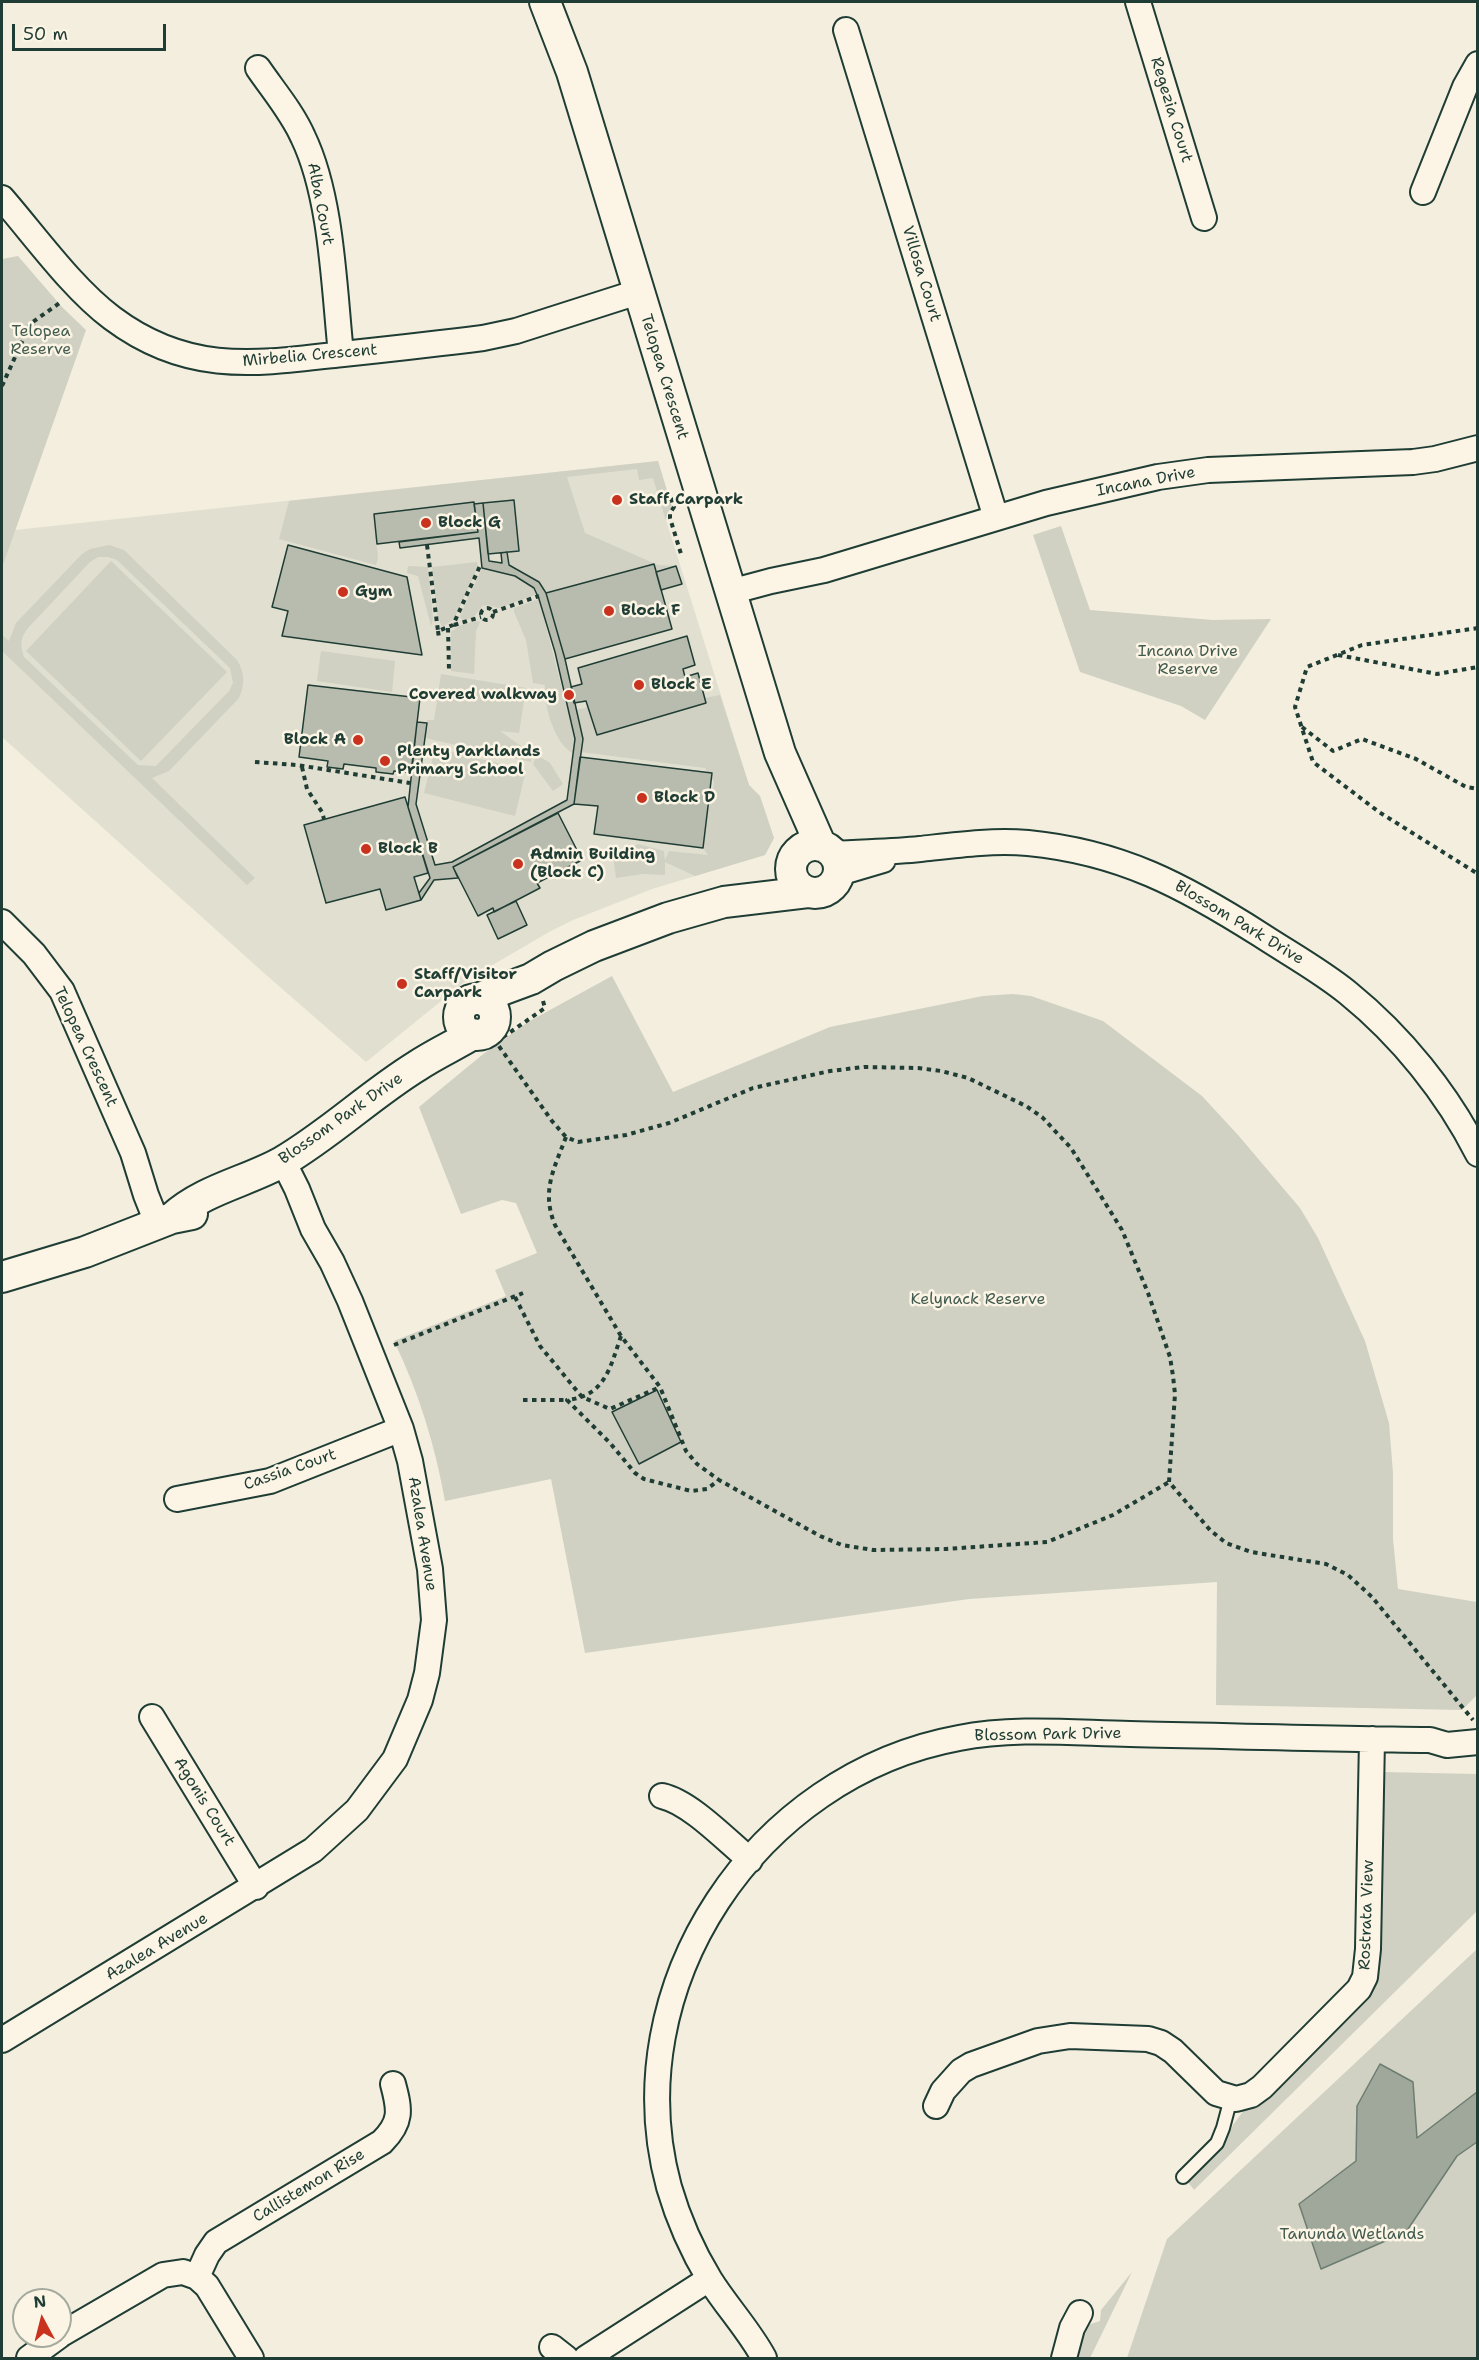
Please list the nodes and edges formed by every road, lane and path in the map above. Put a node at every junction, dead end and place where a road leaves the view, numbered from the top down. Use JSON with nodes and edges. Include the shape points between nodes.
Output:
{"nodes":[{"id":1,"x":545,"y":2,"type":"edge"},
{"id":2,"x":1138,"y":2,"type":"edge"},
{"id":3,"x":846,"y":30,"type":"dead end"},
{"id":4,"x":1478,"y":64,"type":"edge"},
{"id":5,"x":258,"y":68,"type":"dead end"},
{"id":6,"x":1424,"y":192,"type":"dead end"},
{"id":7,"x":2,"y":198,"type":"edge"},
{"id":8,"x":1204,"y":218,"type":"dead end"},
{"id":9,"x":638,"y":292,"type":"junction"},
{"id":10,"x":61,"y":302,"type":"dead end"},
{"id":11,"x":341,"y":354,"type":"junction"},
{"id":12,"x":2,"y":386,"type":"edge"},
{"id":13,"x":1478,"y":448,"type":"edge"},
{"id":14,"x":671,"y":498,"type":"dead end"},
{"id":15,"x":996,"y":518,"type":"junction"},
{"id":16,"x":427,"y":545,"type":"dead end"},
{"id":17,"x":681,"y":554,"type":"dead end"},
{"id":18,"x":480,"y":566,"type":"dead end"},
{"id":19,"x":539,"y":596,"type":"dead end"},
{"id":20,"x":732,"y":599,"type":"junction"},
{"id":21,"x":493,"y":612,"type":"junction"},
{"id":22,"x":481,"y":617,"type":"junction"},
{"id":23,"x":453,"y":625,"type":"junction"},
{"id":24,"x":448,"y":628,"type":"junction"},
{"id":25,"x":1478,"y":628,"type":"edge"},
{"id":26,"x":438,"y":631,"type":"junction"},
{"id":27,"x":439,"y":638,"type":"dead end"},
{"id":28,"x":1337,"y":655,"type":"junction"},
{"id":29,"x":1478,"y":666,"type":"edge"},
{"id":30,"x":449,"y":670,"type":"dead end"},
{"id":31,"x":1301,"y":727,"type":"junction"},
{"id":32,"x":255,"y":762,"type":"dead end"},
{"id":33,"x":302,"y":767,"type":"junction"},
{"id":34,"x":410,"y":783,"type":"dead end"},
{"id":35,"x":1478,"y":789,"type":"edge"},
{"id":36,"x":324,"y":819,"type":"dead end"},
{"id":37,"x":816,"y":858,"type":"junction"},
{"id":38,"x":1478,"y":874,"type":"edge"},
{"id":39,"x":808,"y":892,"type":"joint"},
{"id":40,"x":724,"y":902,"type":"junction"},
{"id":41,"x":2,"y":922,"type":"edge"},
{"id":42,"x":537,"y":988,"type":"junction"},
{"id":43,"x":566,"y":1137,"type":"junction"},
{"id":44,"x":1478,"y":1154,"type":"edge"},
{"id":45,"x":272,"y":1167,"type":"junction"},
{"id":46,"x":166,"y":1221,"type":"junction"},
{"id":47,"x":3,"y":1276,"type":"edge"},
{"id":48,"x":524,"y":1293,"type":"dead end"},
{"id":49,"x":515,"y":1297,"type":"junction"},
{"id":50,"x":621,"y":1336,"type":"junction"},
{"id":51,"x":394,"y":1345,"type":"dead end"},
{"id":52,"x":660,"y":1387,"type":"junction"},
{"id":53,"x":582,"y":1397,"type":"junction"},
{"id":54,"x":567,"y":1400,"type":"junction"},
{"id":55,"x":523,"y":1401,"type":"dead end"},
{"id":56,"x":401,"y":1429,"type":"junction"},
{"id":57,"x":719,"y":1480,"type":"junction"},
{"id":58,"x":1169,"y":1482,"type":"junction"},
{"id":59,"x":177,"y":1499,"type":"dead end"},
{"id":60,"x":152,"y":1717,"type":"dead end"},
{"id":61,"x":1477,"y":1731,"type":"edge"},
{"id":62,"x":1372,"y":1739,"type":"junction"},
{"id":63,"x":662,"y":1796,"type":"dead end"},
{"id":64,"x":750,"y":1860,"type":"junction"},
{"id":65,"x":256,"y":1887,"type":"junction"},
{"id":66,"x":2,"y":2040,"type":"edge"},
{"id":67,"x":393,"y":2084,"type":"dead end"},
{"id":68,"x":1231,"y":2098,"type":"junction"},
{"id":69,"x":936,"y":2106,"type":"dead end"},
{"id":70,"x":1183,"y":2177,"type":"dead end"},
{"id":71,"x":197,"y":2277,"type":"junction"},
{"id":72,"x":709,"y":2279,"type":"junction"},
{"id":73,"x":1082,"y":2311,"type":"dead end"},
{"id":74,"x":72,"y":2328,"type":"edge"},
{"id":75,"x":43,"y":2348,"type":"edge"},
{"id":76,"x":29,"y":2358,"type":"edge"},
{"id":77,"x":251,"y":2358,"type":"edge"},
{"id":78,"x":586,"y":2358,"type":"edge"},
{"id":79,"x":764,"y":2358,"type":"edge"},
{"id":80,"x":1064,"y":2358,"type":"edge"}],
"edges":[{"from":1,"to":9,"type":"street","name":"Telopea Crescent","via":[[572,72]]},
{"from":2,"to":8,"type":"street","name":"Regezia Court"},
{"from":3,"to":15,"type":"street","name":"Villosa Court"},
{"from":4,"to":6,"type":"street","via":[[1465,87]]},
{"from":5,"to":11,"type":"street","name":"Alba Court","via":[[303,136],[314,165],[326,217]]},
{"from":7,"to":11,"type":"street","name":"Mirbelia Crescent","via":[[91,299],[147,341],[194,358],[233,363]]},
{"from":9,"to":11,"type":"street","name":"Mirbelia Crescent","via":[[498,336]]},
{"from":9,"to":20,"type":"street","name":"Telopea Crescent"},
{"from":10,"to":12,"type":"path","via":[[30,324]]},
{"from":13,"to":15,"type":"street","name":"Incana Drive","via":[[1413,462],[1181,473]]},
{"from":14,"to":17,"type":"path","via":[[674,507],[670,518]]},
{"from":15,"to":20,"type":"street","name":"Incana Drive"},
{"from":16,"to":26,"type":"path"},
{"from":18,"to":23,"type":"path"},
{"from":19,"to":21,"type":"path"},
{"from":20,"to":37,"type":"street","name":"Telopea Crescent"},
{"from":21,"to":22,"type":"path","via":[[484,609]]},
{"from":21,"to":22,"type":"path","via":[[489,620]]},
{"from":22,"to":23,"type":"path"},
{"from":23,"to":24,"type":"path"},
{"from":24,"to":26,"type":"path"},
{"from":24,"to":30,"type":"path"},
{"from":25,"to":28,"type":"path","via":[[1362,645]]},
{"from":26,"to":27,"type":"path"},
{"from":28,"to":29,"type":"path","via":[[1437,674]]},
{"from":28,"to":31,"type":"path","via":[[1307,667],[1295,707]]},
{"from":31,"to":35,"type":"path","via":[[1333,751],[1362,739],[1416,759],[1466,787]]},
{"from":31,"to":38,"type":"path","via":[[1313,762],[1379,812]]},
{"from":32,"to":33,"type":"path"},
{"from":33,"to":34,"type":"path"},
{"from":33,"to":36,"type":"path","via":[[307,789]]},
{"from":37,"to":39,"type":"street","name":"Telopea Crescent","via":[[795,883]]},
{"from":37,"to":40,"type":"street","name":"Blossom Park Drive"},
{"from":37,"to":44,"type":"street","name":"Blossom Park Drive","via":[[995,842],[1057,847],[1113,859],[1178,885],[1318,972],[1372,1014],[1416,1060],[1453,1110]]},
{"from":39,"to":40,"type":"street","name":"Blossom Park Drive"},
{"from":40,"to":42,"type":"street","name":"Blossom Park Drive","via":[[630,932],[573,956]]},
{"from":41,"to":46,"type":"street","name":"Telopea Crescent","via":[[34,954],[62,991],[133,1153],[146,1195]]},
{"from":42,"to":43,"type":"path","via":[[545,1008],[496,1042]]},
{"from":42,"to":45,"type":"street","name":"Blossom Park Drive","via":[[476,1016],[329,1131]]},
{"from":43,"to":50,"type":"path","via":[[548,1192],[550,1213]]},
{"from":43,"to":58,"type":"path","via":[[587,1142],[626,1135],[669,1123],[753,1088],[864,1067],[941,1071],[968,1078],[1026,1107],[1042,1117],[1071,1148],[1122,1230],[1149,1293],[1170,1357],[1175,1394]]},
{"from":45,"to":46,"type":"street","name":"Blossom Park Drive","via":[[204,1195]]},
{"from":45,"to":56,"type":"street","name":"Azalea Avenue","via":[[285,1196],[314,1229],[332,1262]]},
{"from":46,"to":47,"type":"street","name":"Blossom Park Drive","via":[[85,1252]]},
{"from":48,"to":49,"type":"path"},
{"from":49,"to":51,"type":"path"},
{"from":49,"to":53,"type":"path","via":[[540,1346]]},
{"from":50,"to":52,"type":"path"},
{"from":50,"to":53,"type":"path","via":[[601,1383]]},
{"from":52,"to":53,"type":"path","via":[[610,1409]]},
{"from":52,"to":57,"type":"path","via":[[686,1451]]},
{"from":53,"to":54,"type":"path"},
{"from":54,"to":55,"type":"path"},
{"from":54,"to":57,"type":"path","via":[[644,1479],[691,1491],[707,1489]]},
{"from":56,"to":59,"type":"street","name":"Cassia Court","via":[[270,1481]]},
{"from":56,"to":65,"type":"street","name":"Azalea Avenue","via":[[432,1594],[432,1644],[420,1700],[395,1759],[357,1810],[313,1850]]},
{"from":57,"to":58,"type":"path","via":[[820,1536],[842,1545],[873,1550],[1047,1542],[1113,1515]]},
{"from":58,"to":61,"type":"path","via":[[1226,1543],[1251,1552],[1326,1564],[1348,1575],[1385,1612],[1466,1709]]},
{"from":60,"to":65,"type":"street","name":"Agonis Court"},
{"from":61,"to":62,"type":"street","name":"Blossom Park Drive","via":[[1430,1740]]},
{"from":62,"to":64,"type":"street","name":"Blossom Park Drive","via":[[1069,1733],[988,1733],[962,1737],[901,1753],[852,1775],[800,1811]]},
{"from":62,"to":68,"type":"street","name":"Rostrata View","via":[[1368,1949],[1363,1983],[1262,2087],[1242,2098]]},
{"from":63,"to":64,"type":"street","via":[[686,1806]]},
{"from":64,"to":72,"type":"street","name":"Blossom Park Drive","via":[[717,1902],[687,1954],[667,2010],[658,2071],[658,2124],[669,2185],[677,2213]]},
{"from":65,"to":66,"type":"street","name":"Azalea Avenue"},
{"from":67,"to":71,"type":"street","name":"Callistemon Rise","via":[[399,2112],[395,2127],[382,2142],[216,2242]]},
{"from":68,"to":69,"type":"street","via":[[1216,2093],[1173,2051],[1155,2041],[1064,2036],[971,2065],[951,2080]]},
{"from":68,"to":70,"type":"lane","via":[[1217,2143]]},
{"from":71,"to":74,"type":"street","via":[[183,2272],[163,2275]]},
{"from":71,"to":77,"type":"street","via":[[207,2286]]},
{"from":72,"to":78,"type":"street"},
{"from":72,"to":79,"type":"street","name":"Blossom Park Drive"},
{"from":73,"to":80,"type":"street","via":[[1072,2328]]},
{"from":75,"to":76,"type":"street"}]}
